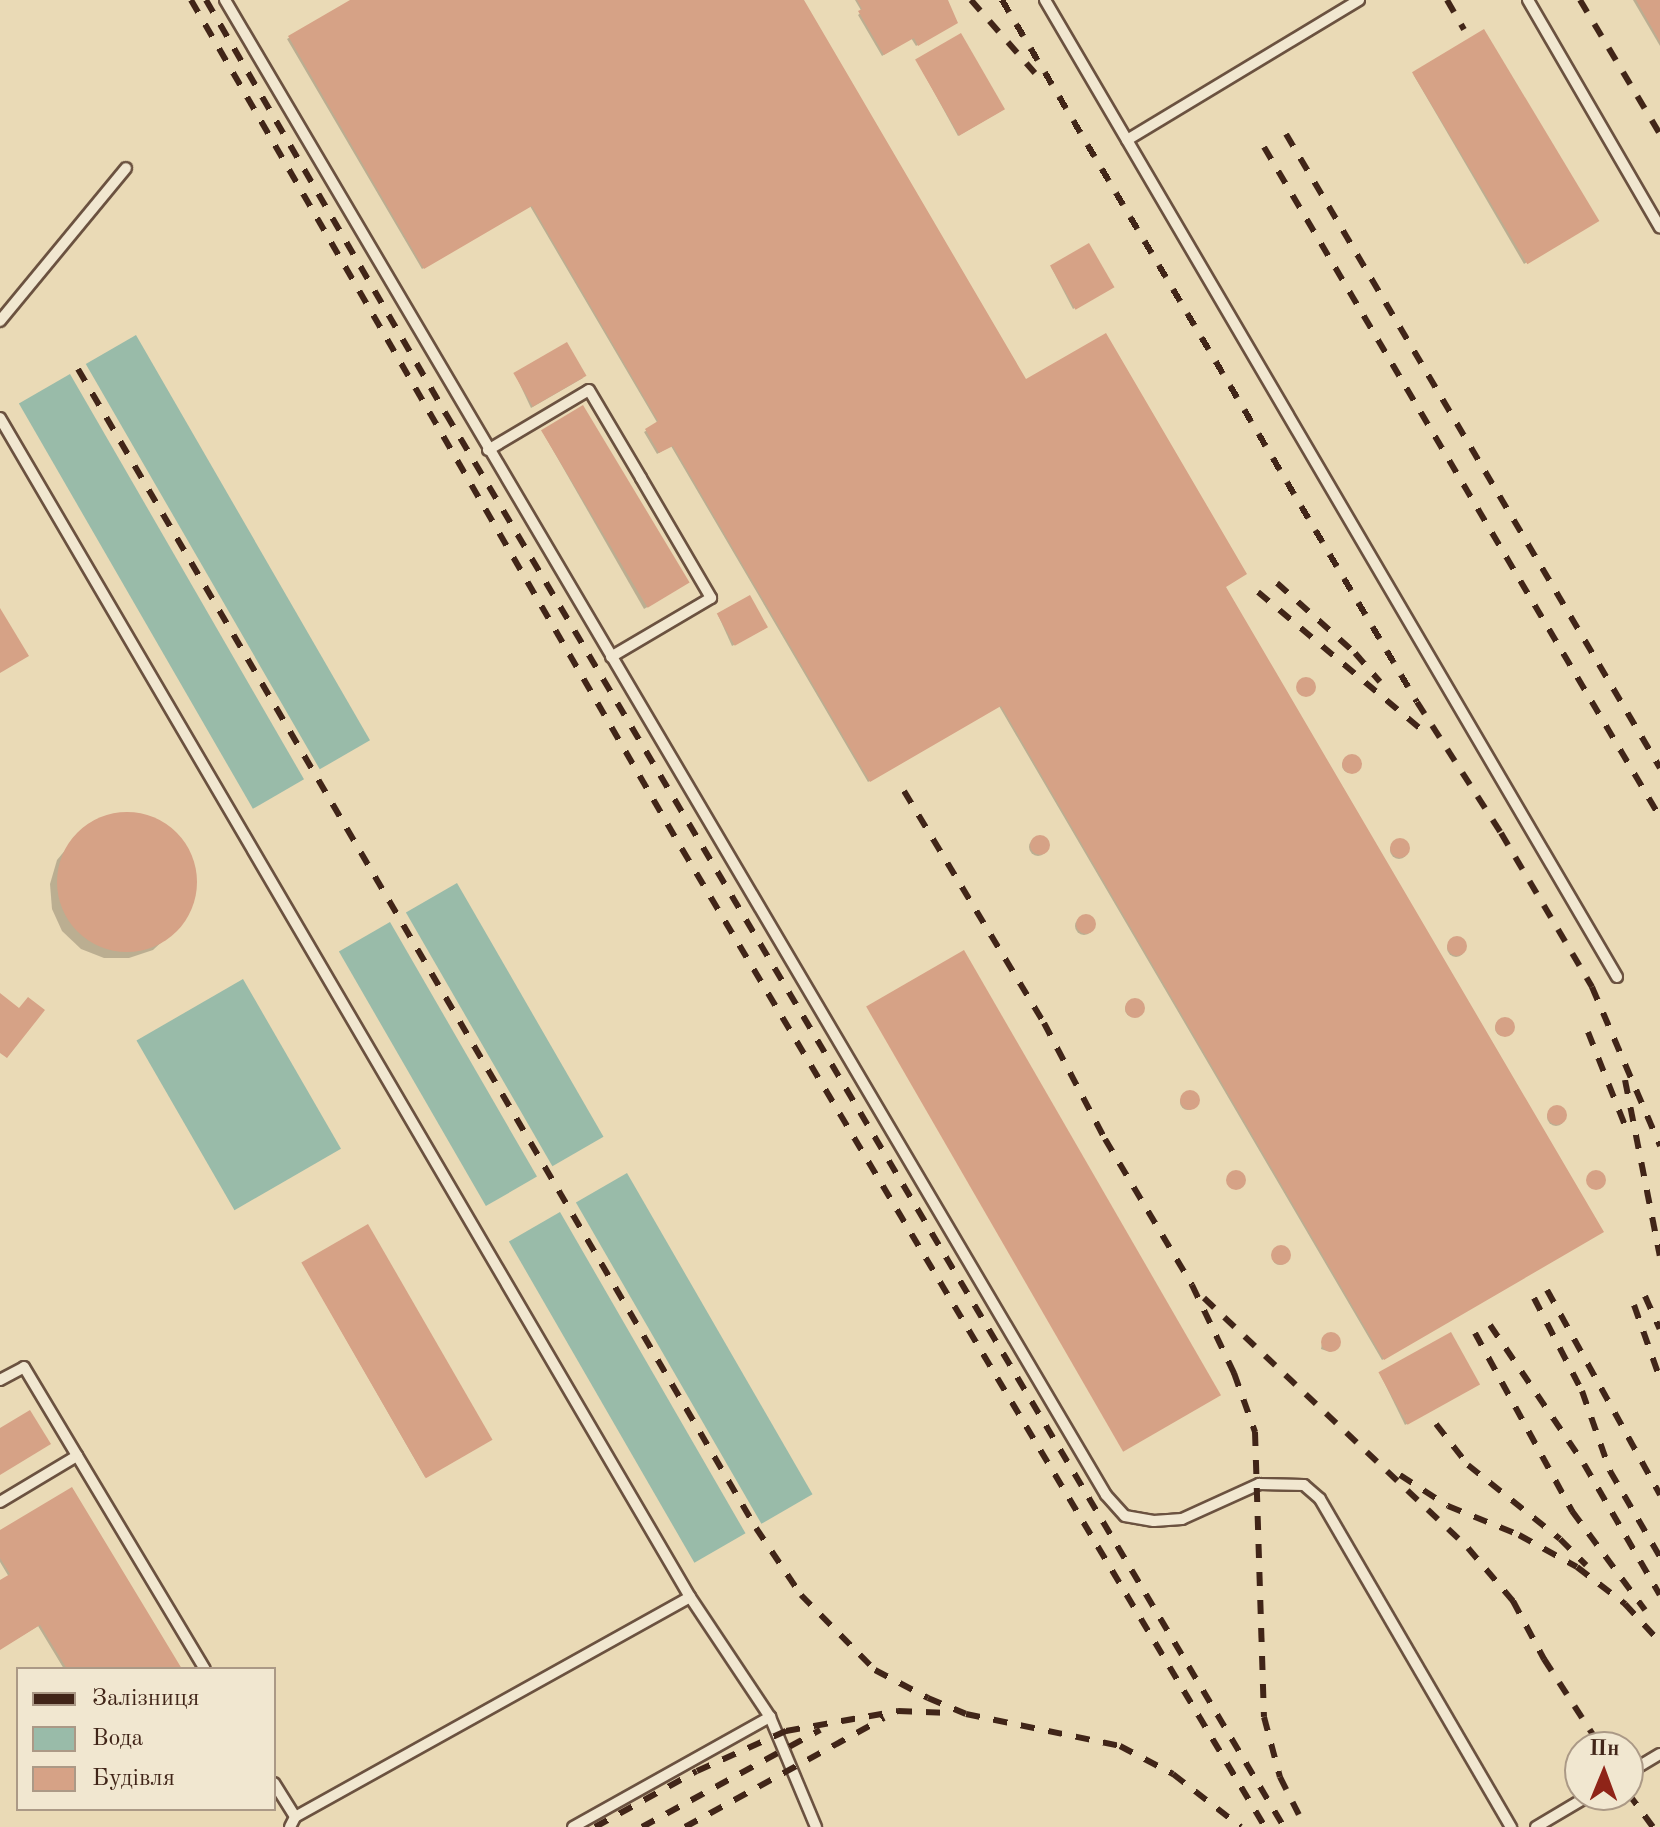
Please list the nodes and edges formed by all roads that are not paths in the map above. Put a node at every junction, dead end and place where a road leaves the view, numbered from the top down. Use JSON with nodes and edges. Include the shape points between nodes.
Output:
{"nodes":[{"id":1,"x":225,"y":0,"type":"edge"},
{"id":2,"x":1045,"y":0,"type":"edge"},
{"id":3,"x":1359,"y":0,"type":"edge"},
{"id":4,"x":1528,"y":0,"type":"edge"},
{"id":5,"x":1127,"y":140,"type":"junction"},
{"id":6,"x":126,"y":168,"type":"dead end"},
{"id":7,"x":1660,"y":228,"type":"edge"},
{"id":8,"x":0,"y":321,"type":"edge"},
{"id":9,"x":0,"y":418,"type":"edge"},
{"id":10,"x":488,"y":450,"type":"junction"},
{"id":11,"x":611,"y":657,"type":"junction"},
{"id":12,"x":1617,"y":977,"type":"dead end"},
{"id":13,"x":0,"y":1380,"type":"edge"},
{"id":14,"x":77,"y":1456,"type":"junction"},
{"id":15,"x":0,"y":1502,"type":"edge"},
{"id":16,"x":690,"y":1597,"type":"junction"},
{"id":17,"x":204,"y":1667,"type":"edge"},
{"id":18,"x":770,"y":1717,"type":"junction"},
{"id":19,"x":276,"y":1787,"type":"edge"},
{"id":20,"x":1564,"y":1810,"type":"edge"},
{"id":21,"x":292,"y":1822,"type":"edge"},
{"id":22,"x":573,"y":1827,"type":"edge"},
{"id":23,"x":816,"y":1827,"type":"edge"},
{"id":24,"x":1511,"y":1827,"type":"edge"},
{"id":25,"x":1536,"y":1827,"type":"edge"}],
"edges":[{"from":1,"to":10,"type":"lane"},
{"from":2,"to":5,"type":"lane"},
{"from":3,"to":5,"type":"lane"},
{"from":4,"to":7,"type":"lane"},
{"from":5,"to":12,"type":"lane"},
{"from":6,"to":8,"type":"lane"},
{"from":9,"to":16,"type":"lane"},
{"from":10,"to":11,"type":"lane"},
{"from":10,"to":11,"type":"lane","via":[[589,390],[711,598]]},
{"from":11,"to":24,"type":"lane","via":[[1106,1495],[1125,1516],[1154,1521],[1182,1519],[1259,1484],[1304,1485],[1320,1499]]},
{"from":13,"to":14,"type":"lane","via":[[24,1367]]},
{"from":14,"to":15,"type":"lane"},
{"from":14,"to":17,"type":"lane"},
{"from":16,"to":18,"type":"lane"},
{"from":16,"to":21,"type":"lane"},
{"from":18,"to":22,"type":"lane"},
{"from":18,"to":23,"type":"lane"},
{"from":19,"to":21,"type":"lane"},
{"from":20,"to":25,"type":"lane"}]}
